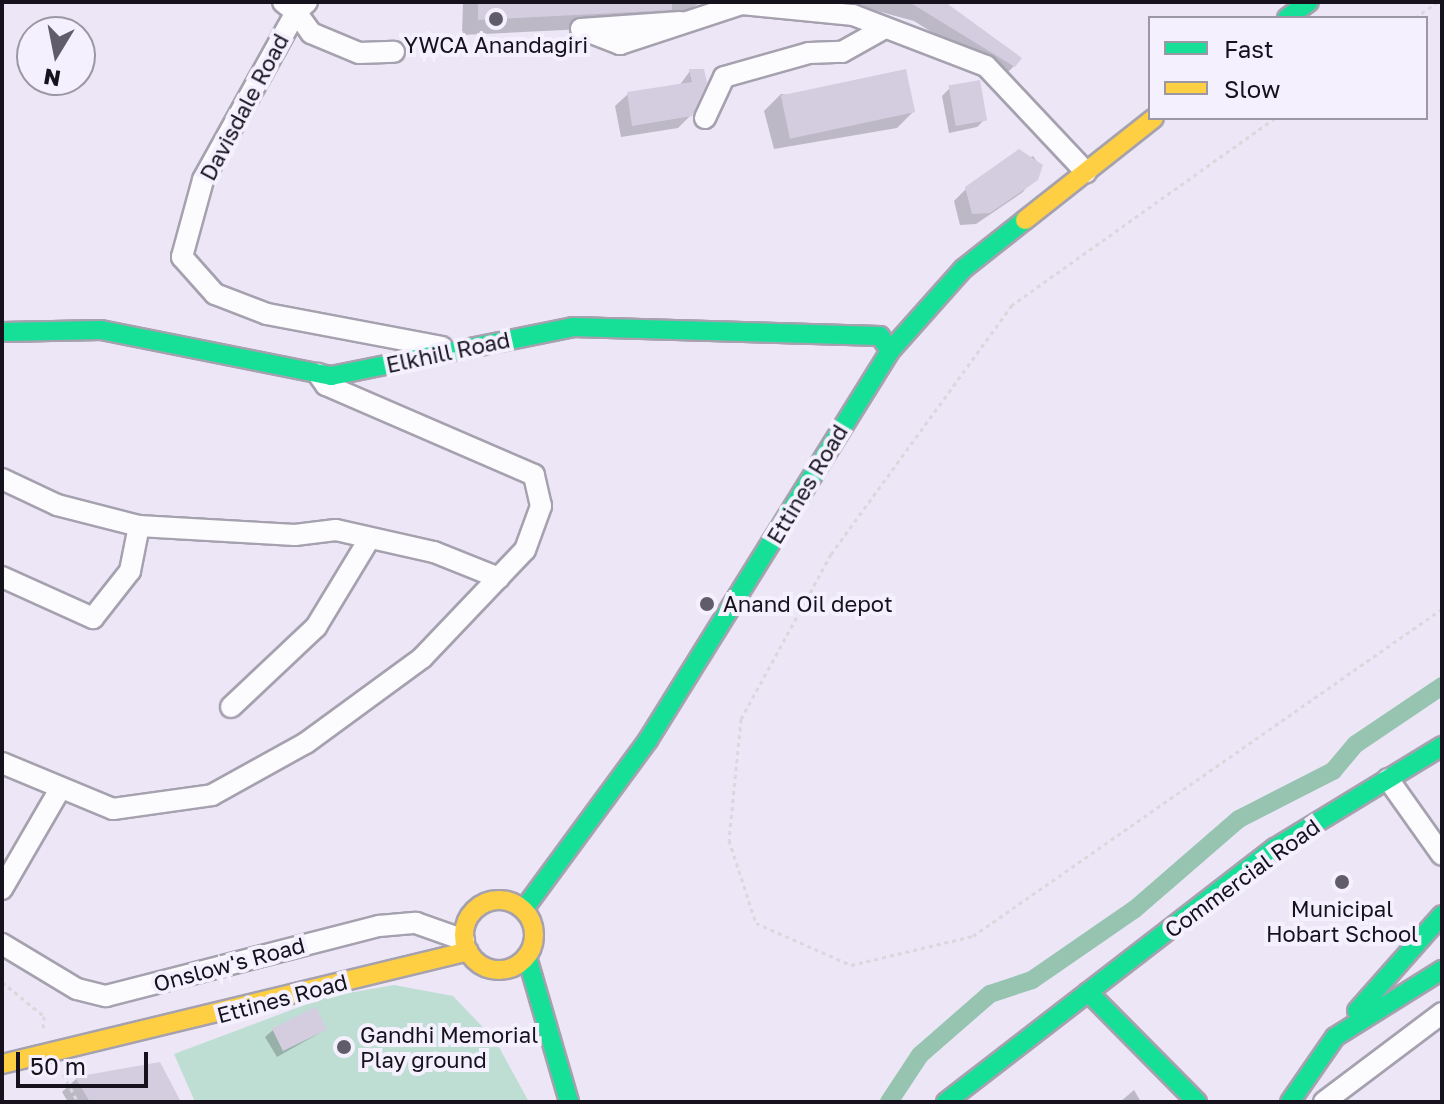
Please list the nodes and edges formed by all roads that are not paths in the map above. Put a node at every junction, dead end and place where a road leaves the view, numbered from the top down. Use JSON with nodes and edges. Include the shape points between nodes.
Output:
{"nodes":[{"id":1,"x":1309,"y":2,"type":"edge"},
{"id":2,"x":295,"y":5,"type":"edge"},
{"id":3,"x":1290,"y":16,"type":"edge"},
{"id":4,"x":680,"y":22,"type":"dead end"},
{"id":5,"x":885,"y":28,"type":"junction"},
{"id":6,"x":394,"y":52,"type":"dead end"},
{"id":7,"x":705,"y":118,"type":"dead end"},
{"id":8,"x":1151,"y":120,"type":"edge"},
{"id":9,"x":1086,"y":172,"type":"junction"},
{"id":10,"x":2,"y":332,"type":"edge"},
{"id":11,"x":456,"y":350,"type":"junction"},
{"id":12,"x":890,"y":351,"type":"junction"},
{"id":13,"x":318,"y":374,"type":"junction"},
{"id":14,"x":2,"y":479,"type":"edge"},
{"id":15,"x":139,"y":526,"type":"junction"},
{"id":16,"x":368,"y":541,"type":"junction"},
{"id":17,"x":2,"y":577,"type":"edge"},
{"id":18,"x":499,"y":578,"type":"junction"},
{"id":19,"x":231,"y":707,"type":"dead end"},
{"id":20,"x":1442,"y":746,"type":"edge"},
{"id":21,"x":2,"y":763,"type":"edge"},
{"id":22,"x":1388,"y":779,"type":"junction"},
{"id":23,"x":60,"y":789,"type":"junction"},
{"id":24,"x":1435,"y":830,"type":"edge"},
{"id":25,"x":1442,"y":855,"type":"edge"},
{"id":26,"x":2,"y":889,"type":"edge"},
{"id":27,"x":524,"y":909,"type":"junction"},
{"id":28,"x":1442,"y":915,"type":"edge"},
{"id":29,"x":2,"y":944,"type":"edge"},
{"id":30,"x":466,"y":946,"type":"junction"},
{"id":31,"x":527,"y":957,"type":"junction"},
{"id":32,"x":1442,"y":970,"type":"edge"},
{"id":33,"x":1088,"y":992,"type":"junction"},
{"id":34,"x":1442,"y":1013,"type":"edge"},
{"id":35,"x":1335,"y":1037,"type":"junction"},
{"id":36,"x":2,"y":1064,"type":"edge"},
{"id":37,"x":569,"y":1102,"type":"edge"},
{"id":38,"x":946,"y":1102,"type":"edge"},
{"id":39,"x":1197,"y":1102,"type":"edge"},
{"id":40,"x":1290,"y":1102,"type":"edge"},
{"id":41,"x":1324,"y":1102,"type":"edge"}],
"edges":[{"from":1,"to":3,"type":"main road"},
{"from":2,"to":6,"type":"street","via":[[311,33],[359,53]]},
{"from":2,"to":11,"type":"street","name":"Davisdale Road","via":[[203,180],[182,257],[215,294],[267,314]]},
{"from":4,"to":5,"type":"street","via":[[742,4],[824,8]]},
{"from":5,"to":7,"type":"street","via":[[842,52],[809,53],[724,77]]},
{"from":5,"to":9,"type":"street","via":[[986,66]]},
{"from":8,"to":9,"type":"main road","name":"Ettines Road"},
{"from":9,"to":12,"type":"main road","name":"Ettines Road","via":[[963,269]]},
{"from":10,"to":13,"type":"main road","name":"Elkhill Road","via":[[101,330]]},
{"from":11,"to":12,"type":"main road","name":"Elkhill Road","via":[[573,327],[880,336]]},
{"from":11,"to":13,"type":"main road","name":"Elkhill Road"},
{"from":12,"to":27,"type":"main road","name":"Ettines Road","via":[[648,740]]},
{"from":13,"to":18,"type":"street","via":[[326,385],[534,475],[542,487],[536,530]]},
{"from":14,"to":15,"type":"street","via":[[57,505]]},
{"from":15,"to":16,"type":"street","via":[[295,535],[336,530]]},
{"from":15,"to":17,"type":"street","via":[[130,571],[93,618]]},
{"from":16,"to":18,"type":"street","via":[[434,552]]},
{"from":16,"to":19,"type":"street","via":[[316,627]]},
{"from":18,"to":23,"type":"street","via":[[422,658],[306,743],[212,795],[113,809]]},
{"from":20,"to":22,"type":"main road","name":"Commercial Road"},
{"from":21,"to":23,"type":"street"},
{"from":22,"to":24,"type":"street"},
{"from":22,"to":33,"type":"main road","name":"Commercial Road","via":[[1275,848]]},
{"from":23,"to":26,"type":"street"},
{"from":24,"to":25,"type":"street"},
{"from":27,"to":30,"type":"main road","via":[[505,900],[483,903],[468,919]]},
{"from":27,"to":31,"type":"main road","via":[[534,928]]},
{"from":28,"to":35,"type":"main road"},
{"from":29,"to":30,"type":"street","name":"Onslow's Road","via":[[77,989],[106,996],[379,926],[416,923]]},
{"from":30,"to":31,"type":"main road","via":[[496,970]]},
{"from":30,"to":36,"type":"main road","name":"Ettines Road"},
{"from":31,"to":37,"type":"main road"},
{"from":32,"to":35,"type":"main road"},
{"from":33,"to":38,"type":"main road","name":"Commercial Road"},
{"from":33,"to":39,"type":"main road"},
{"from":34,"to":41,"type":"street"},
{"from":35,"to":40,"type":"main road"}]}
